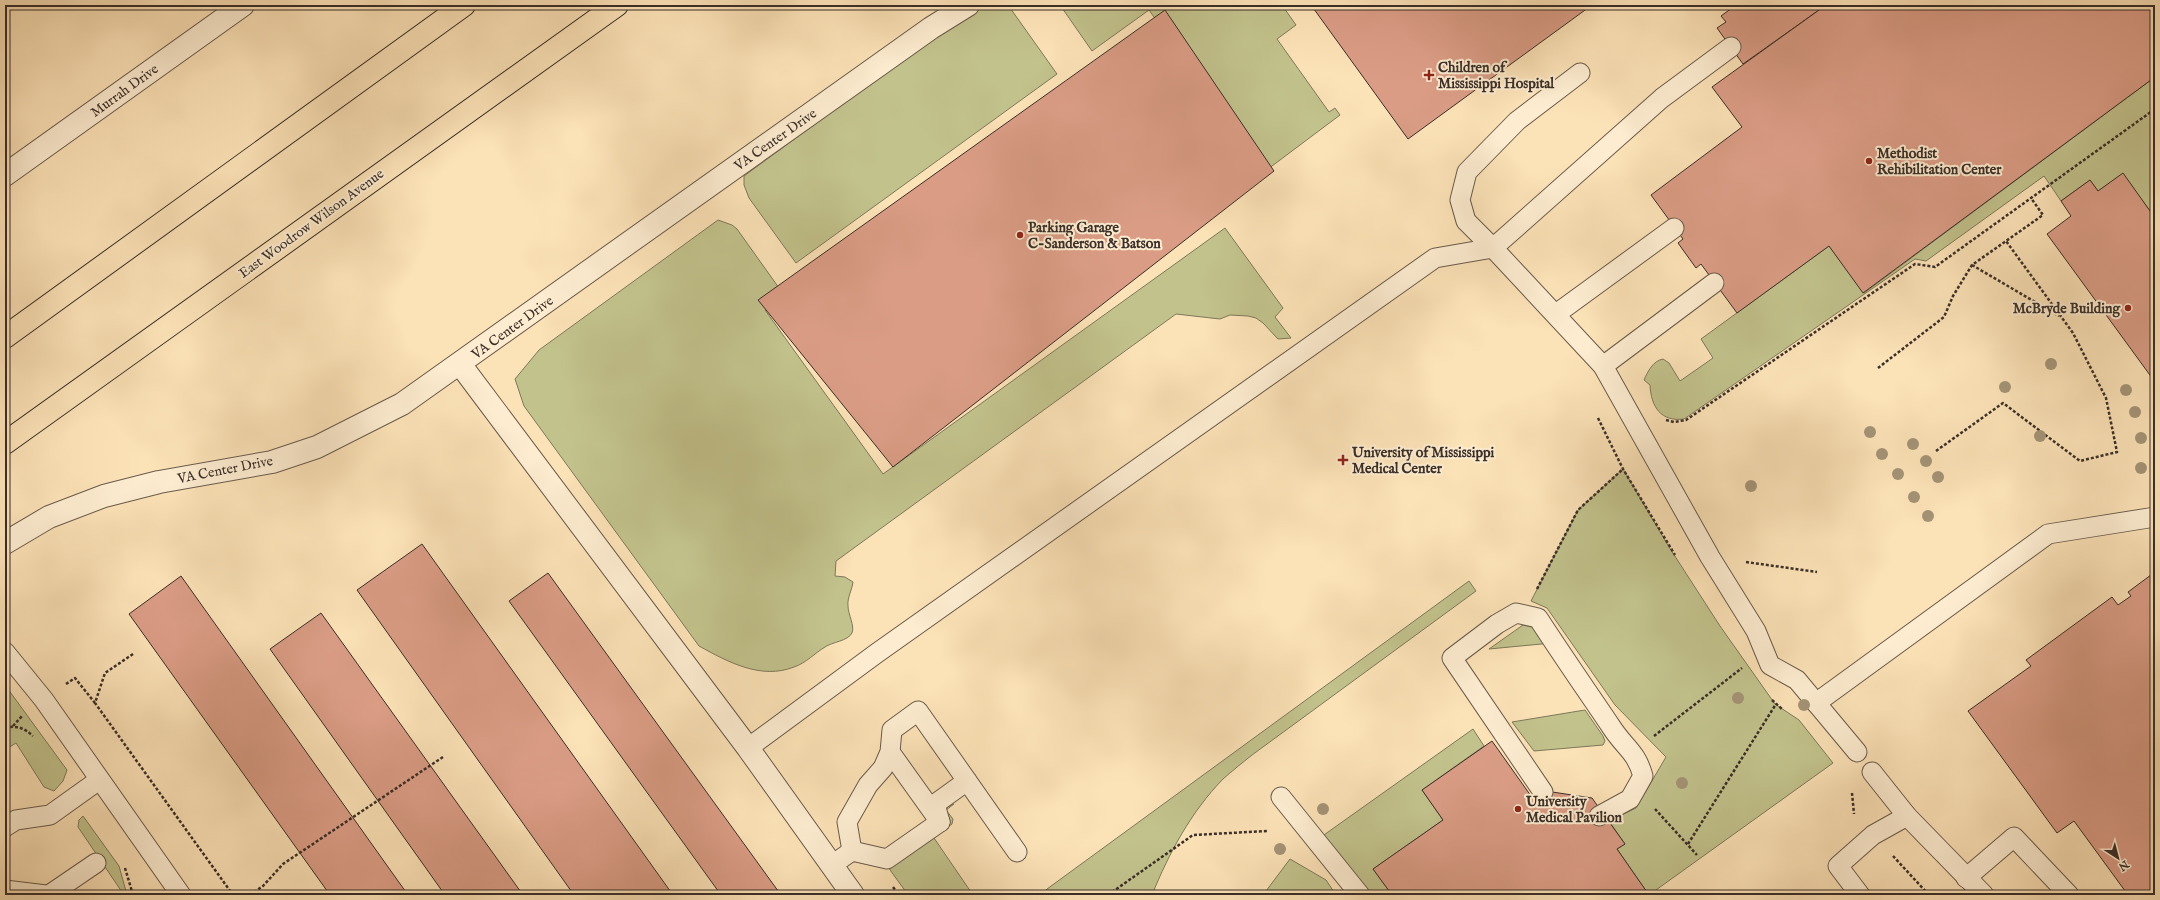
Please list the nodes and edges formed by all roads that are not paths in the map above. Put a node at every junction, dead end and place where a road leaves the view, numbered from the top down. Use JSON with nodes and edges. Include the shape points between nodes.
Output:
{"nodes":[{"id":1,"x":242,"y":5,"type":"edge"},
{"id":2,"x":464,"y":5,"type":"edge"},
{"id":3,"x":617,"y":5,"type":"edge"},
{"id":4,"x":968,"y":5,"type":"edge"},
{"id":5,"x":1731,"y":47,"type":"dead end"},
{"id":6,"x":1580,"y":73,"type":"dead end"},
{"id":7,"x":5,"y":175,"type":"edge"},
{"id":8,"x":1674,"y":228,"type":"dead end"},
{"id":9,"x":1493,"y":248,"type":"junction"},
{"id":10,"x":1714,"y":283,"type":"dead end"},
{"id":11,"x":1556,"y":314,"type":"junction"},
{"id":12,"x":5,"y":337,"type":"edge"},
{"id":13,"x":460,"y":364,"type":"junction"},
{"id":14,"x":1603,"y":366,"type":"junction"},
{"id":15,"x":5,"y":443,"type":"edge"},
{"id":16,"x":2155,"y":517,"type":"edge"},
{"id":17,"x":5,"y":544,"type":"edge"},
{"id":18,"x":5,"y":653,"type":"edge"},
{"id":19,"x":1816,"y":703,"type":"junction"},
{"id":20,"x":748,"y":748,"type":"junction"},
{"id":21,"x":890,"y":752,"type":"junction"},
{"id":22,"x":1857,"y":752,"type":"dead end"},
{"id":23,"x":1872,"y":772,"type":"dead end"},
{"id":24,"x":99,"y":780,"type":"junction"},
{"id":25,"x":967,"y":781,"type":"junction"},
{"id":26,"x":1543,"y":792,"type":"dead end"},
{"id":27,"x":1281,"y":797,"type":"dead end"},
{"id":28,"x":1599,"y":816,"type":"dead end"},
{"id":29,"x":1907,"y":816,"type":"junction"},
{"id":30,"x":940,"y":822,"type":"junction"},
{"id":31,"x":5,"y":827,"type":"edge"},
{"id":32,"x":852,"y":851,"type":"junction"},
{"id":33,"x":1017,"y":852,"type":"dead end"},
{"id":34,"x":96,"y":863,"type":"dead end"},
{"id":35,"x":832,"y":865,"type":"junction"},
{"id":36,"x":1966,"y":878,"type":"junction"},
{"id":37,"x":5,"y":890,"type":"edge"},
{"id":38,"x":48,"y":895,"type":"edge"},
{"id":39,"x":181,"y":895,"type":"edge"},
{"id":40,"x":853,"y":895,"type":"edge"},
{"id":41,"x":1360,"y":895,"type":"edge"},
{"id":42,"x":1860,"y":895,"type":"edge"},
{"id":43,"x":1984,"y":895,"type":"edge"},
{"id":44,"x":2069,"y":895,"type":"edge"}],
"edges":[{"from":1,"to":7,"type":"street","name":"Murrah Drive"},
{"from":2,"to":12,"type":"main road"},
{"from":3,"to":15,"type":"main road","name":"East Woodrow Wilson Avenue"},
{"from":4,"to":13,"type":"street","name":"VA Center Drive","via":[[931,28]]},
{"from":5,"to":9,"type":"lane","via":[[1662,98]]},
{"from":6,"to":9,"type":"lane","via":[[1516,121],[1467,172],[1460,200],[1466,221]]},
{"from":8,"to":11,"type":"lane"},
{"from":9,"to":11,"type":"lane"},
{"from":9,"to":20,"type":"lane","via":[[1435,258],[884,648]]},
{"from":10,"to":14,"type":"lane"},
{"from":11,"to":14,"type":"lane"},
{"from":13,"to":17,"type":"street","name":"VA Center Drive","via":[[402,404],[317,447],[272,462],[159,482],[104,496],[49,517]]},
{"from":13,"to":20,"type":"street"},
{"from":14,"to":19,"type":"lane","via":[[1710,557],[1756,631],[1770,665],[1797,680]]},
{"from":16,"to":19,"type":"lane","via":[[2048,534]]},
{"from":18,"to":24,"type":"lane","via":[[44,700]]},
{"from":19,"to":22,"type":"lane"},
{"from":20,"to":35,"type":"street"},
{"from":21,"to":25,"type":"lane","via":[[892,730],[918,711]]},
{"from":21,"to":30,"type":"lane"},
{"from":21,"to":32,"type":"lane","via":[[883,768],[868,785],[847,822]]},
{"from":23,"to":29,"type":"lane"},
{"from":24,"to":31,"type":"lane","via":[[50,816],[16,820]]},
{"from":24,"to":39,"type":"lane"},
{"from":25,"to":30,"type":"lane","via":[[935,804]]},
{"from":25,"to":33,"type":"lane"},
{"from":26,"to":28,"type":"lane","via":[[1452,658],[1516,613],[1538,618],[1613,730],[1639,762],[1643,776],[1630,799]]},
{"from":27,"to":41,"type":"lane"},
{"from":29,"to":36,"type":"lane"},
{"from":29,"to":42,"type":"lane","via":[[1873,835],[1838,866]]},
{"from":30,"to":32,"type":"lane","via":[[887,859]]},
{"from":32,"to":35,"type":"lane"},
{"from":34,"to":38,"type":"lane"},
{"from":35,"to":40,"type":"street"},
{"from":36,"to":43,"type":"lane"},
{"from":36,"to":44,"type":"lane","via":[[2014,837]]},
{"from":37,"to":38,"type":"lane"}]}
